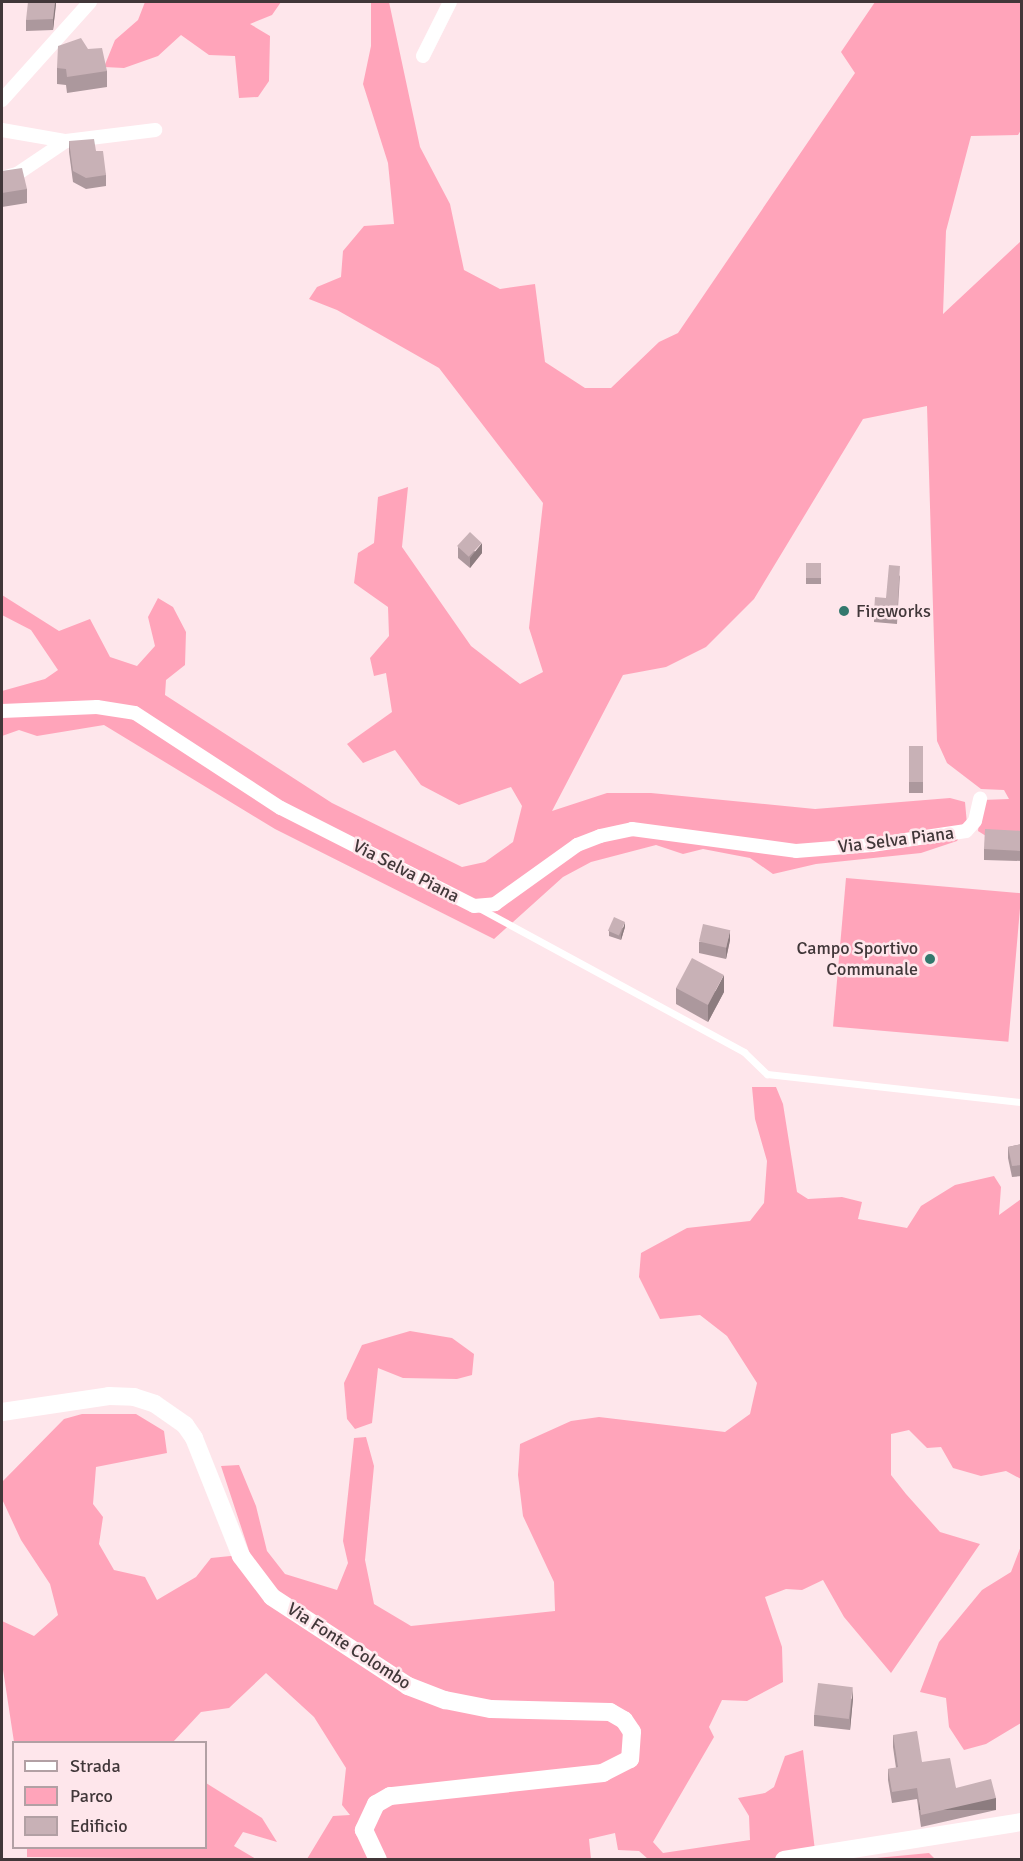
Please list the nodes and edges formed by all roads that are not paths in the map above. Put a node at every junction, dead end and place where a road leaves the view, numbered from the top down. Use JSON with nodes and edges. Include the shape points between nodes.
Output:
{"nodes":[{"id":1,"x":90,"y":2,"type":"edge"},
{"id":2,"x":450,"y":2,"type":"edge"},
{"id":3,"x":423,"y":56,"type":"dead end"},
{"id":4,"x":2,"y":100,"type":"edge"},
{"id":5,"x":2,"y":130,"type":"edge"},
{"id":6,"x":155,"y":130,"type":"dead end"},
{"id":7,"x":66,"y":141,"type":"junction"},
{"id":8,"x":2,"y":178,"type":"edge"},
{"id":9,"x":2,"y":711,"type":"edge"},
{"id":10,"x":979,"y":800,"type":"dead end"},
{"id":11,"x":474,"y":906,"type":"junction"},
{"id":12,"x":1022,"y":1102,"type":"edge"},
{"id":13,"x":2,"y":1412,"type":"edge"},
{"id":14,"x":1022,"y":1822,"type":"edge"},
{"id":15,"x":378,"y":1860,"type":"edge"},
{"id":16,"x":784,"y":1860,"type":"edge"}],
"edges":[{"from":1,"to":4,"type":"street"},
{"from":2,"to":3,"type":"street"},
{"from":5,"to":7,"type":"street"},
{"from":6,"to":7,"type":"street"},
{"from":7,"to":8,"type":"street","via":[[17,174]]},
{"from":9,"to":11,"type":"street","name":"Via Selva Piana","via":[[97,707],[135,713],[281,808]]},
{"from":10,"to":11,"type":"street","name":"Via Selva Piana","via":[[975,821],[966,831],[955,835],[796,852],[632,830],[577,845],[511,895],[495,904]]},
{"from":11,"to":12,"type":"lane","via":[[744,1052],[767,1074]]},
{"from":13,"to":15,"type":"street","name":"Via Fonte Colombo","via":[[110,1396],[134,1397],[155,1404],[185,1425],[194,1438],[241,1556],[272,1597],[408,1686],[436,1697],[490,1709],[610,1712],[624,1720],[632,1732],[630,1759],[603,1773],[390,1796],[376,1804],[364,1830]]},
{"from":14,"to":16,"type":"street"}]}
